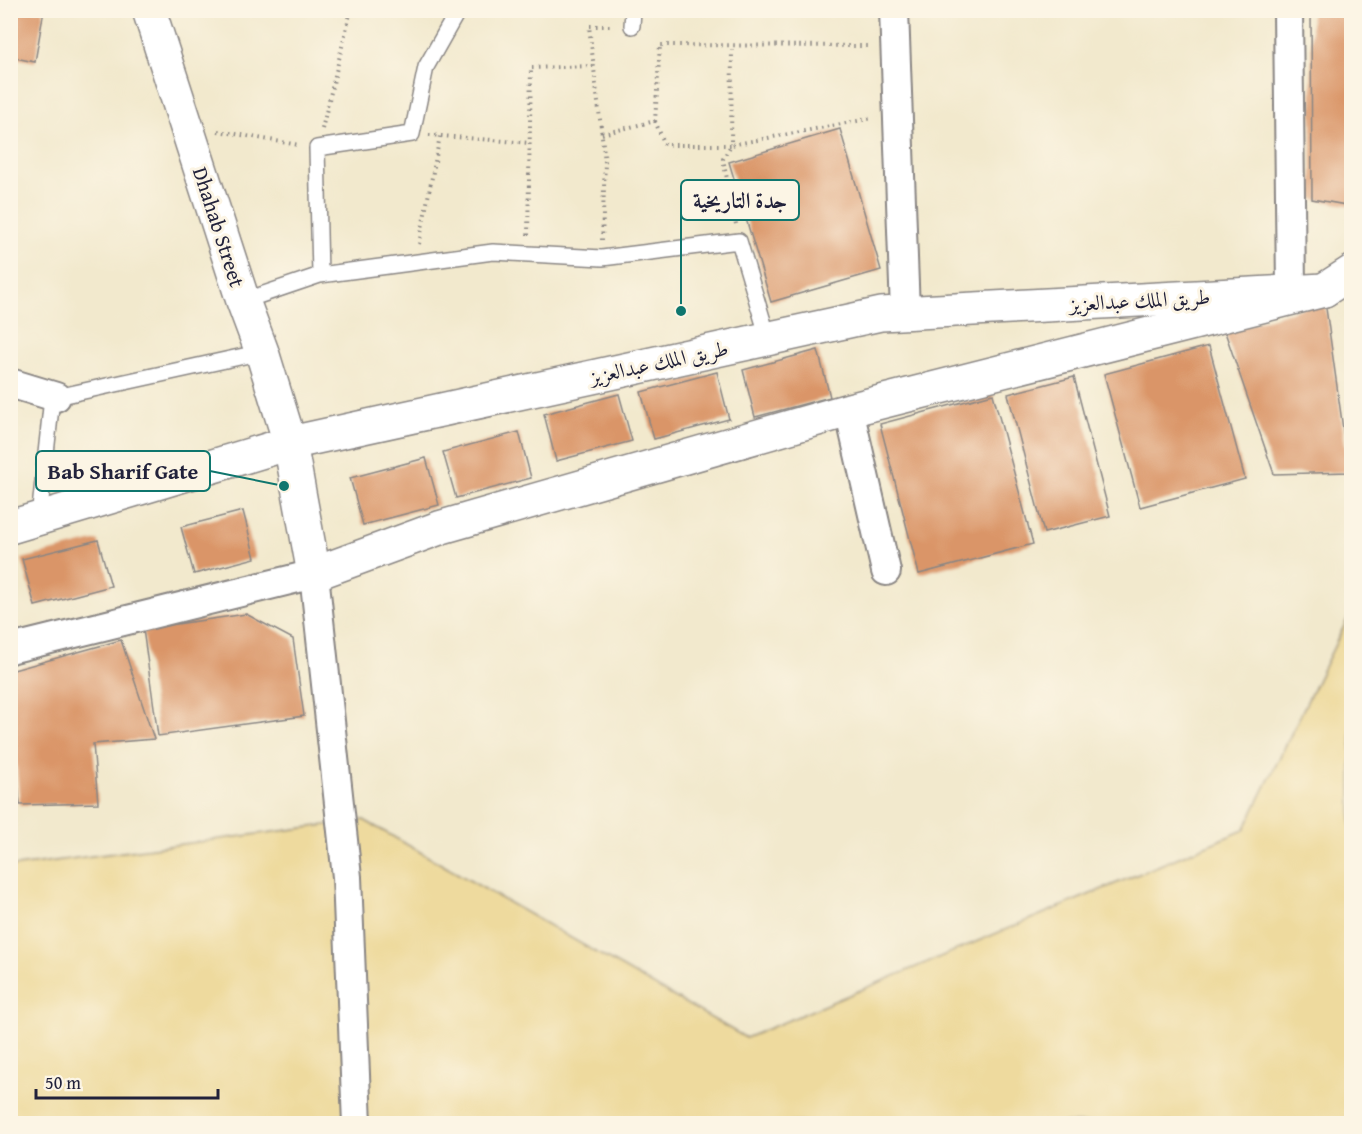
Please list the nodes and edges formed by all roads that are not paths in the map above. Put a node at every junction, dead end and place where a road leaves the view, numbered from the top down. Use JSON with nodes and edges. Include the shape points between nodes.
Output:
{"nodes":[{"id":1,"x":148,"y":10,"type":"edge"},
{"id":2,"x":456,"y":10,"type":"edge"},
{"id":3,"x":894,"y":10,"type":"edge"},
{"id":4,"x":1288,"y":10,"type":"edge"},
{"id":5,"x":1352,"y":272,"type":"edge"},
{"id":6,"x":320,"y":275,"type":"junction"},
{"id":7,"x":1323,"y":290,"type":"junction"},
{"id":8,"x":1291,"y":291,"type":"junction"},
{"id":9,"x":243,"y":302,"type":"junction"},
{"id":10,"x":905,"y":312,"type":"junction"},
{"id":11,"x":768,"y":338,"type":"junction"},
{"id":12,"x":262,"y":352,"type":"junction"},
{"id":13,"x":10,"y":383,"type":"edge"},
{"id":14,"x":56,"y":397,"type":"junction"},
{"id":15,"x":849,"y":410,"type":"junction"},
{"id":16,"x":290,"y":443,"type":"junction"},
{"id":17,"x":25,"y":522,"type":"edge"},
{"id":18,"x":886,"y":571,"type":"dead end"},
{"id":19,"x":314,"y":574,"type":"junction"},
{"id":20,"x":10,"y":649,"type":"edge"},
{"id":21,"x":357,"y":1124,"type":"edge"}],
"edges":[{"from":1,"to":9,"type":"main road","name":"Dhahab Street"},
{"from":2,"to":6,"type":"lane","via":[[426,67],[412,134],[317,148]]},
{"from":3,"to":10,"type":"street"},
{"from":4,"to":8,"type":"street"},
{"from":5,"to":7,"type":"main road"},
{"from":6,"to":9,"type":"lane"},
{"from":6,"to":11,"type":"lane","via":[[493,252],[602,258],[739,241]]},
{"from":7,"to":8,"type":"main road","name":"طريق الملك عبدالعزيز"},
{"from":7,"to":15,"type":"main road"},
{"from":8,"to":10,"type":"main road","name":"طريق الملك عبدالعزيز"},
{"from":9,"to":12,"type":"main road","name":"Dhahab Street"},
{"from":10,"to":11,"type":"main road","name":"طريق الملك عبدالعزيز"},
{"from":11,"to":16,"type":"main road","name":"طريق الملك عبدالعزيز"},
{"from":12,"to":14,"type":"lane"},
{"from":12,"to":16,"type":"main road","name":"Dhahab Street"},
{"from":13,"to":14,"type":"street"},
{"from":14,"to":17,"type":"lane","via":[[52,398]]},
{"from":15,"to":18,"type":"street"},
{"from":15,"to":19,"type":"main road","via":[[442,526]]},
{"from":16,"to":17,"type":"main road","name":"طريق الملك عبدالعزيز"},
{"from":16,"to":19,"type":"main road","name":"Dhahab Street"},
{"from":19,"to":20,"type":"street"},
{"from":19,"to":21,"type":"street","via":[[347,877]]}]}
